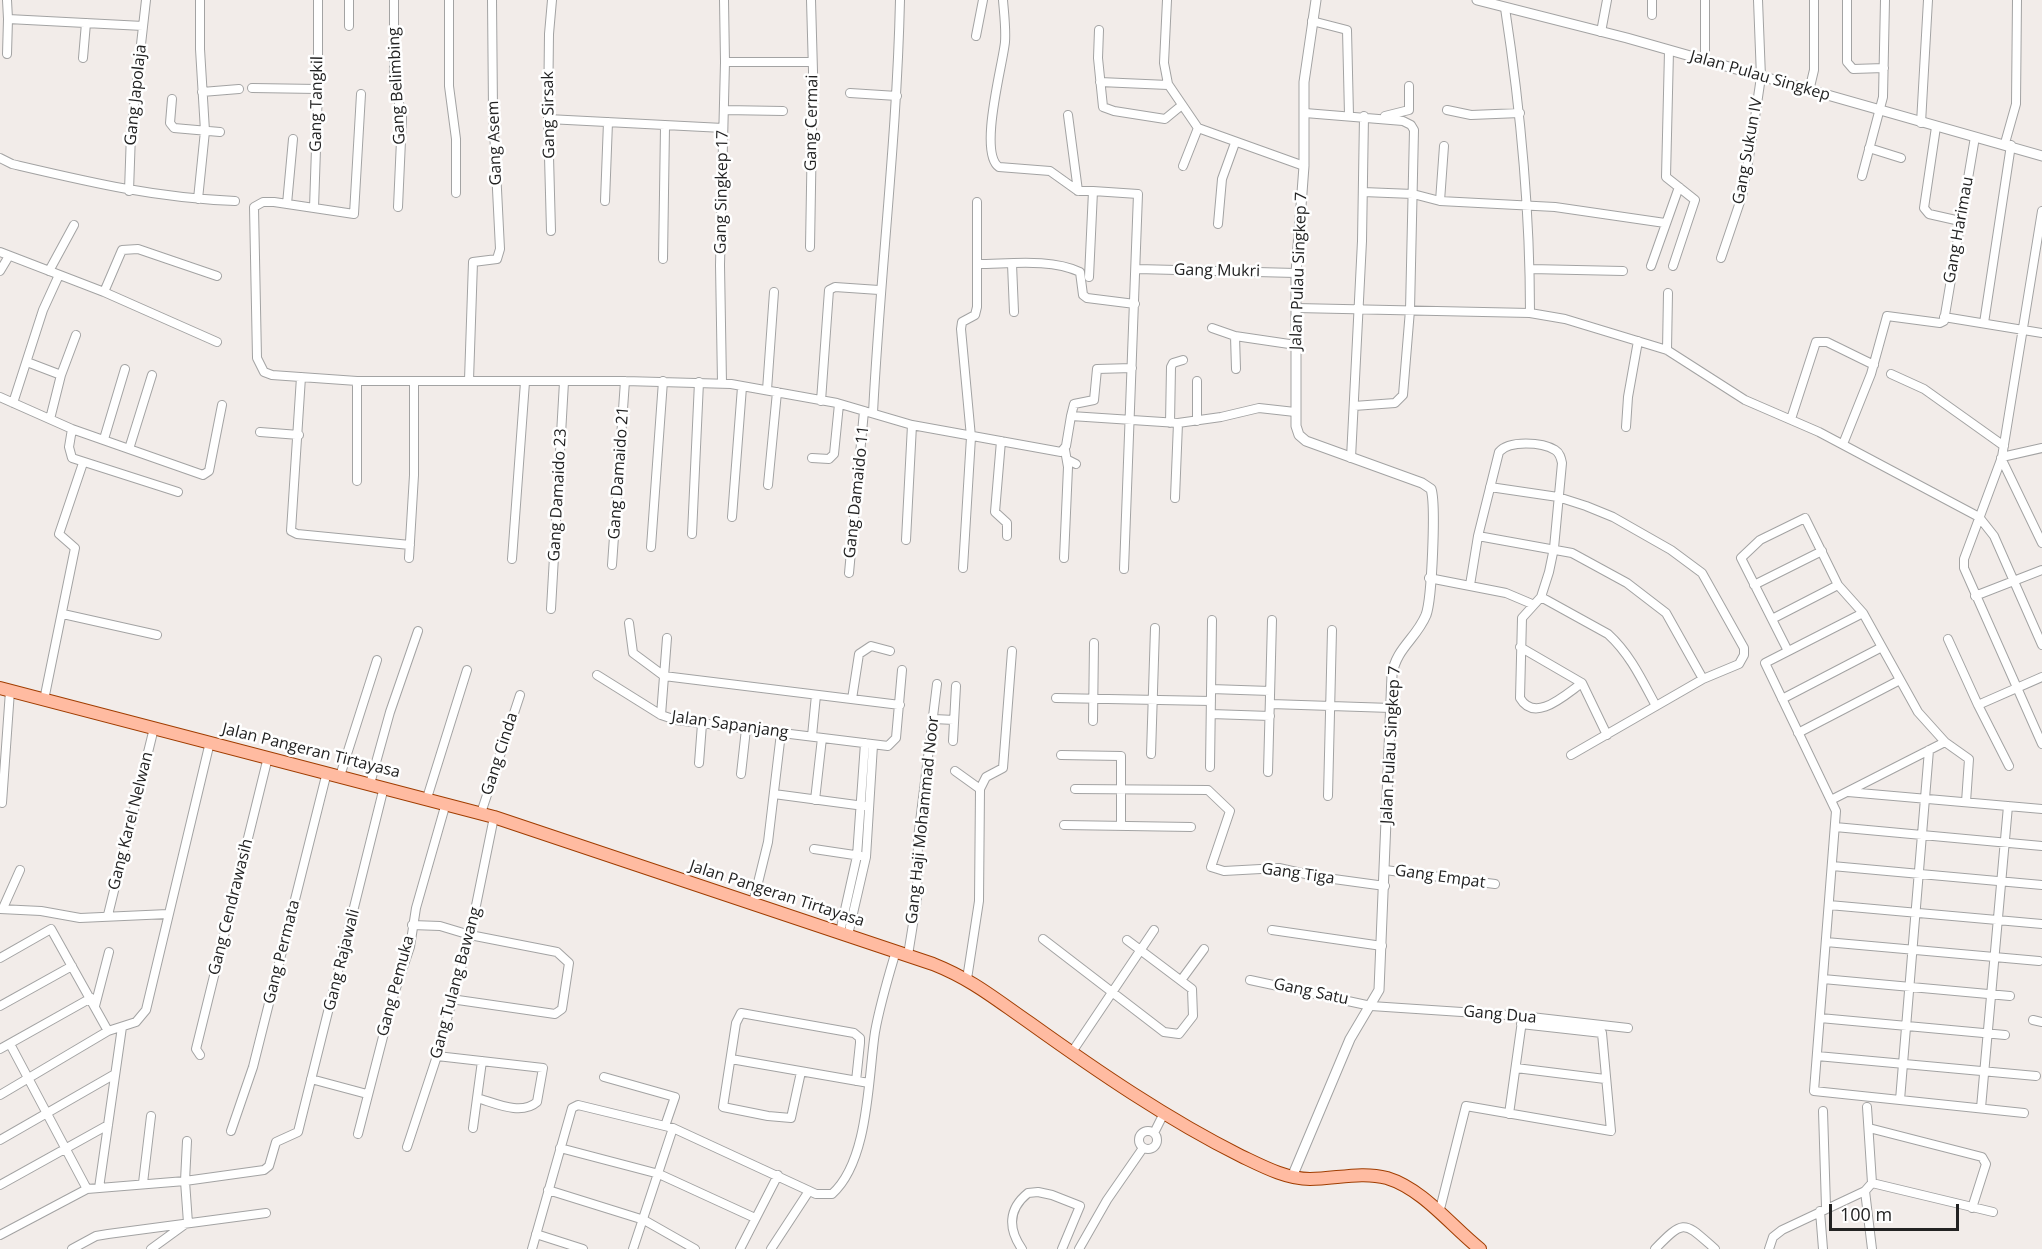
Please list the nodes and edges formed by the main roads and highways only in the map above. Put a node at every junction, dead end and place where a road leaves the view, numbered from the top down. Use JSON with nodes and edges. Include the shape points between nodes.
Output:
{"nodes":[{"id":1,"x":5,"y":690,"type":"edge"},
{"id":2,"x":1480,"y":1249,"type":"edge"}],
"edges":[{"from":1,"to":2,"type":"main road","name":"Jalan Pangeran Tirtayasa","via":[[481,813],[902,953],[967,979],[1164,1113],[1239,1155],[1292,1177],[1371,1175],[1399,1182]]}]}
